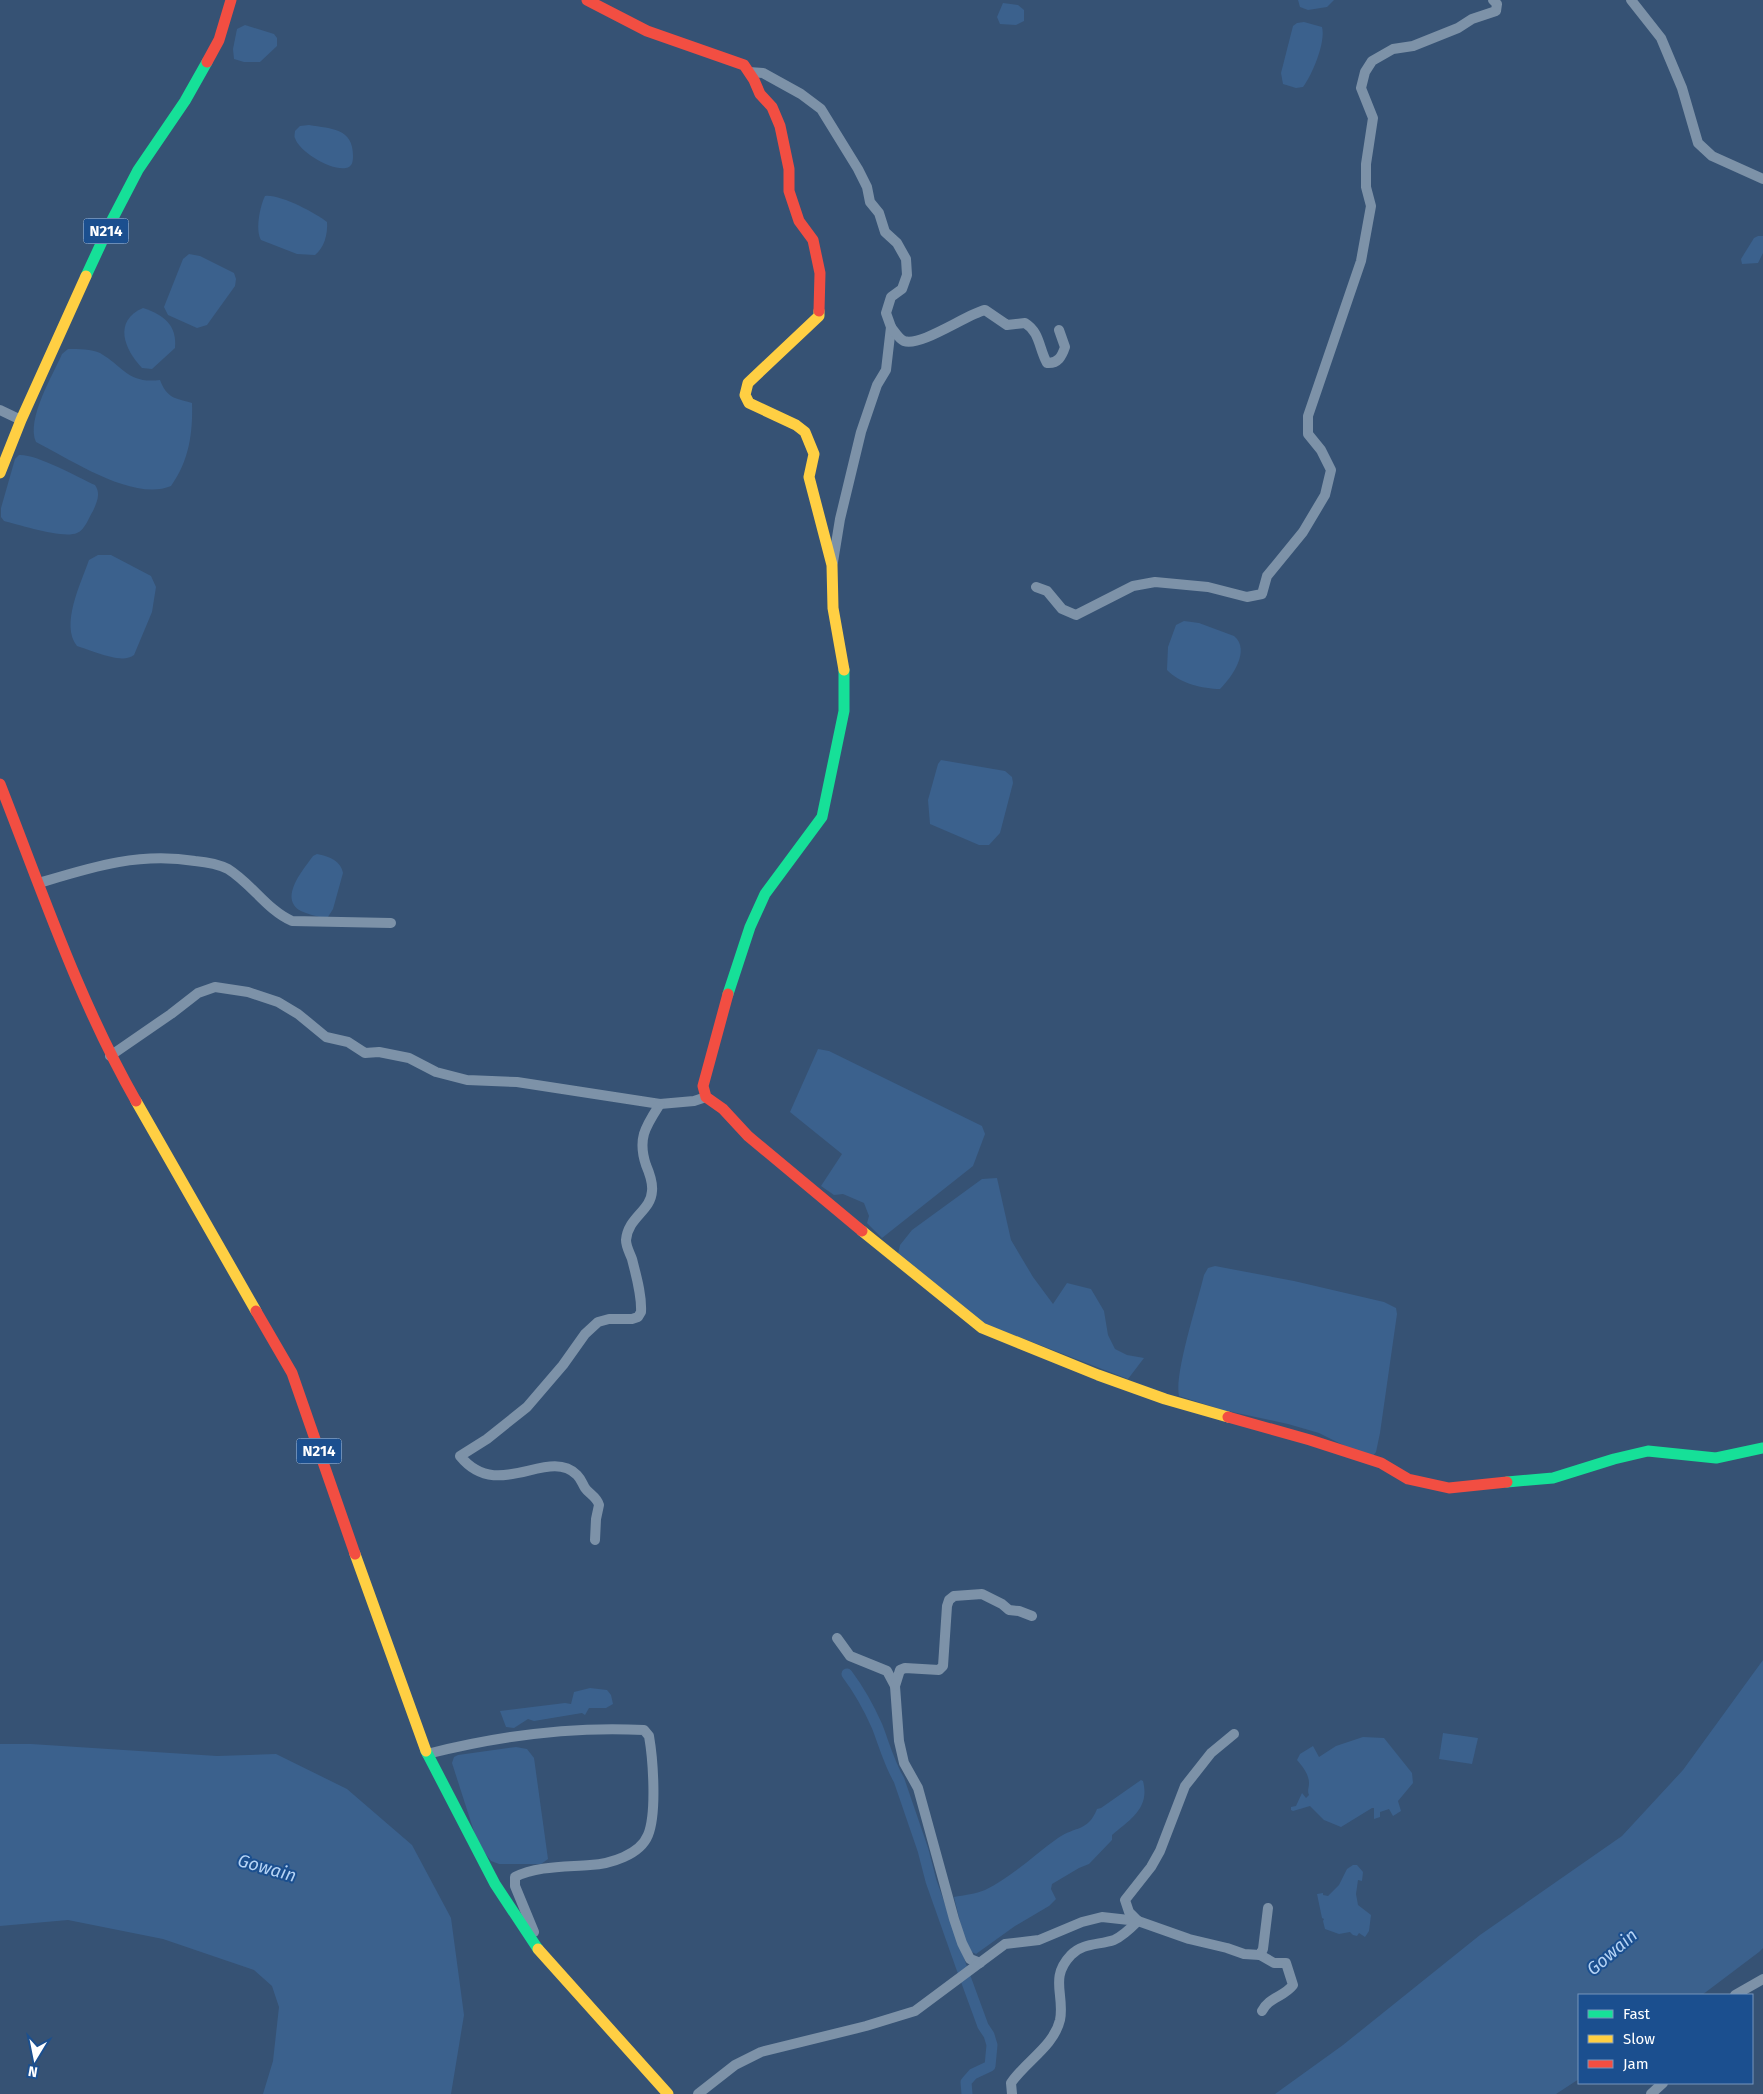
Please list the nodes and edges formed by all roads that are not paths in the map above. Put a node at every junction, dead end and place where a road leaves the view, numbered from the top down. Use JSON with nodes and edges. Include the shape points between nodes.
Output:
{"nodes":[{"id":1,"x":231,"y":0,"type":"edge"},
{"id":2,"x":586,"y":0,"type":"edge"},
{"id":3,"x":1493,"y":0,"type":"edge"},
{"id":4,"x":1631,"y":0,"type":"edge"},
{"id":5,"x":749,"y":72,"type":"junction"},
{"id":6,"x":1763,"y":179,"type":"edge"},
{"id":7,"x":891,"y":327,"type":"junction"},
{"id":8,"x":1059,"y":330,"type":"dead end"},
{"id":9,"x":0,"y":410,"type":"edge"},
{"id":10,"x":21,"y":420,"type":"junction"},
{"id":11,"x":0,"y":473,"type":"edge"},
{"id":12,"x":832,"y":565,"type":"junction"},
{"id":13,"x":1036,"y":587,"type":"dead end"},
{"id":14,"x":0,"y":784,"type":"edge"},
{"id":15,"x":39,"y":883,"type":"junction"},
{"id":16,"x":391,"y":924,"type":"dead end"},
{"id":17,"x":110,"y":1056,"type":"junction"},
{"id":18,"x":706,"y":1097,"type":"junction"},
{"id":19,"x":660,"y":1104,"type":"junction"},
{"id":20,"x":1763,"y":1448,"type":"edge"},
{"id":21,"x":596,"y":1540,"type":"dead end"},
{"id":22,"x":1032,"y":1616,"type":"dead end"},
{"id":23,"x":837,"y":1638,"type":"dead end"},
{"id":24,"x":896,"y":1686,"type":"junction"},
{"id":25,"x":1234,"y":1734,"type":"dead end"},
{"id":26,"x":427,"y":1754,"type":"junction"},
{"id":27,"x":1268,"y":1908,"type":"dead end"},
{"id":28,"x":1138,"y":1921,"type":"junction"},
{"id":29,"x":541,"y":1953,"type":"junction"},
{"id":30,"x":1260,"y":1955,"type":"junction"},
{"id":31,"x":980,"y":1963,"type":"junction"},
{"id":32,"x":1763,"y":1979,"type":"edge"},
{"id":33,"x":1737,"y":1994,"type":"edge"},
{"id":34,"x":1262,"y":2011,"type":"dead end"},
{"id":35,"x":1662,"y":2084,"type":"edge"},
{"id":36,"x":668,"y":2094,"type":"edge"},
{"id":37,"x":698,"y":2094,"type":"edge"},
{"id":38,"x":1012,"y":2094,"type":"edge"},
{"id":39,"x":1651,"y":2094,"type":"edge"}],
"edges":[{"from":1,"to":10,"type":"main road","number":"N214","via":[[219,40],[185,101],[138,170],[112,220]]},
{"from":2,"to":5,"type":"main road","via":[[646,31],[744,65]]},
{"from":3,"to":13,"type":"street","via":[[1497,4],[1496,11],[1413,46],[1393,49],[1372,61],[1365,72],[1362,88],[1373,118],[1366,164],[1366,187],[1371,206],[1361,261],[1308,416],[1308,434],[1322,450],[1331,470],[1320,502],[1303,532],[1267,576],[1262,594],[1247,597],[1208,587],[1155,582],[1133,586],[1076,615],[1062,609],[1047,591]]},
{"from":4,"to":6,"type":"street","via":[[1661,38],[1682,88],[1698,143],[1712,156]]},
{"from":5,"to":7,"type":"street","via":[[763,73],[821,109],[858,169],[885,232],[897,243],[906,260],[907,275],[902,289],[891,297],[886,312]]},
{"from":5,"to":12,"type":"main road","via":[[780,126],[789,169],[789,191],[799,221],[813,240],[820,272],[819,316],[748,383],[746,400],[804,432],[814,454],[809,477]]},
{"from":7,"to":8,"type":"street","via":[[903,340],[912,342],[984,310],[1007,325],[1025,323],[1032,327],[1047,363],[1060,358],[1066,347]]},
{"from":7,"to":12,"type":"street","via":[[886,370],[877,385],[861,432]]},
{"from":9,"to":10,"type":"street"},
{"from":10,"to":11,"type":"main road","number":"N214"},
{"from":12,"to":18,"type":"main road","via":[[833,608],[845,673],[845,695],[827,798],[822,817],[765,894],[750,927],[703,1086]]},
{"from":14,"to":15,"type":"main road","number":"N214"},
{"from":15,"to":16,"type":"street","via":[[98,865],[156,857],[175,858],[212,863],[227,869],[280,916],[292,921]]},
{"from":15,"to":17,"type":"main road","number":"N214","via":[[81,992]]},
{"from":17,"to":19,"type":"street","via":[[198,993],[215,987],[248,992],[278,1002],[326,1036],[348,1042],[366,1052],[409,1058],[436,1072],[467,1080],[518,1082]]},
{"from":17,"to":26,"type":"main road","number":"N214","via":[[292,1373]]},
{"from":18,"to":19,"type":"street"},
{"from":18,"to":20,"type":"main road","via":[[723,1109],[748,1136],[982,1328],[1164,1399],[1310,1440],[1381,1464],[1408,1479],[1449,1488],[1553,1478],[1648,1451],[1716,1458]]},
{"from":19,"to":21,"type":"street","via":[[642,1139],[652,1190],[649,1203],[633,1220],[626,1243],[641,1312],[632,1320],[598,1322],[527,1407],[460,1456],[472,1470],[487,1475],[507,1476],[553,1467],[576,1474],[598,1501]]},
{"from":22,"to":24,"type":"street","via":[[1009,1610],[982,1594],[954,1596],[947,1606],[943,1666],[939,1670],[900,1670]]},
{"from":23,"to":24,"type":"street","via":[[850,1656],[887,1672]]},
{"from":24,"to":31,"type":"street","via":[[899,1741],[904,1763],[918,1788],[962,1943],[970,1959]]},
{"from":25,"to":28,"type":"street","via":[[1211,1753],[1185,1786],[1160,1851],[1125,1900],[1129,1912]]},
{"from":26,"to":29,"type":"main road","number":"N214","via":[[495,1884]]},
{"from":26,"to":29,"type":"street","via":[[548,1731],[611,1728],[644,1730],[649,1736],[652,1818],[648,1836],[636,1850],[609,1862],[559,1867],[515,1877],[515,1886]]},
{"from":27,"to":30,"type":"street"},
{"from":28,"to":30,"type":"street","via":[[1188,1939]]},
{"from":28,"to":31,"type":"street","via":[[1102,1917],[1082,1922],[1039,1940],[1005,1944]]},
{"from":28,"to":38,"type":"street","via":[[1115,1939],[1082,1947],[1071,1954],[1058,1977],[1059,2023],[1041,2053],[1011,2082]]},
{"from":29,"to":36,"type":"main road","number":"N214"},
{"from":30,"to":34,"type":"street","via":[[1274,1963],[1286,1963],[1293,1985],[1286,1994],[1265,2005]]},
{"from":31,"to":37,"type":"street","via":[[915,2011],[761,2052],[735,2065]]},
{"from":32,"to":33,"type":"street"},
{"from":35,"to":39,"type":"street"}]}
